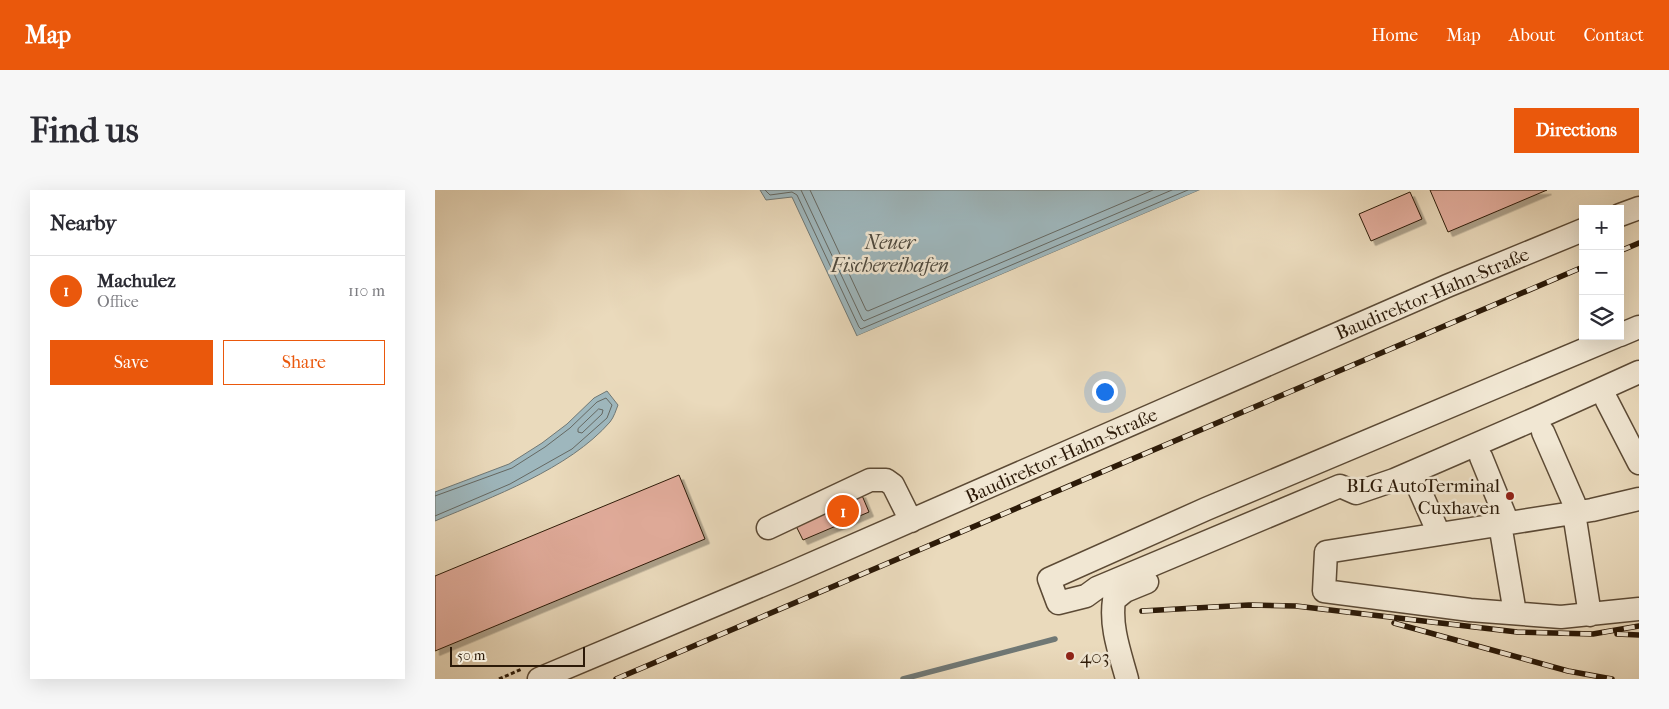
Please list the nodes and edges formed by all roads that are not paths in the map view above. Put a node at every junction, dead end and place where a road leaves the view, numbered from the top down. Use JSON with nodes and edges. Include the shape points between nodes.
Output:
{"nodes":[{"id":1,"x":1639,"y":208,"type":"edge"},
{"id":2,"x":1624,"y":214,"type":"edge"},
{"id":3,"x":1579,"y":232,"type":"edge"},
{"id":4,"x":1639,"y":327,"type":"edge"},
{"id":5,"x":1624,"y":334,"type":"edge"},
{"id":6,"x":1609,"y":340,"type":"edge"},
{"id":7,"x":1639,"y":372,"type":"edge"},
{"id":8,"x":1607,"y":401,"type":"dead end"},
{"id":9,"x":1543,"y":432,"type":"dead end"},
{"id":10,"x":1481,"y":457,"type":"dead end"},
{"id":11,"x":1639,"y":463,"type":"edge"},
{"id":12,"x":1417,"y":484,"type":"dead end"},
{"id":13,"x":1356,"y":493,"type":"junction"},
{"id":14,"x":1639,"y":499,"type":"edge"},
{"id":15,"x":1573,"y":513,"type":"junction"},
{"id":16,"x":911,"y":521,"type":"junction"},
{"id":17,"x":1500,"y":524,"type":"junction"},
{"id":18,"x":768,"y":528,"type":"dead end"},
{"id":19,"x":1439,"y":534,"type":"junction"},
{"id":20,"x":1639,"y":609,"type":"edge"},
{"id":21,"x":1515,"y":613,"type":"junction"},
{"id":22,"x":1590,"y":615,"type":"junction"},
{"id":23,"x":539,"y":679,"type":"edge"},
{"id":24,"x":1127,"y":679,"type":"edge"}],
"edges":[{"from":1,"to":2,"type":"street"},
{"from":3,"to":16,"type":"street","name":"Baudirektor-Hahn-Straße","via":[[1447,286]]},
{"from":4,"to":5,"type":"street"},
{"from":6,"to":13,"type":"street","via":[[1206,509],[1049,579],[1058,602],[1086,596],[1097,588],[1340,486]]},
{"from":7,"to":13,"type":"street","via":[[1393,480]]},
{"from":8,"to":11,"type":"street"},
{"from":9,"to":15,"type":"street","via":[[1574,503]]},
{"from":10,"to":17,"type":"street","via":[[1505,516]]},
{"from":12,"to":19,"type":"street"},
{"from":13,"to":24,"type":"street","via":[[1125,591],[1115,600],[1113,628]]},
{"from":14,"to":15,"type":"street"},
{"from":15,"to":17,"type":"street"},
{"from":15,"to":22,"type":"street"},
{"from":16,"to":18,"type":"street","via":[[893,485],[885,480],[870,480]]},
{"from":16,"to":23,"type":"street","name":"Baudirektor-Hahn-Straße"},
{"from":17,"to":19,"type":"street"},
{"from":17,"to":21,"type":"street"},
{"from":19,"to":21,"type":"street","via":[[1326,552],[1324,591]]},
{"from":20,"to":22,"type":"street"},
{"from":21,"to":22,"type":"street","via":[[1561,617]]}]}
